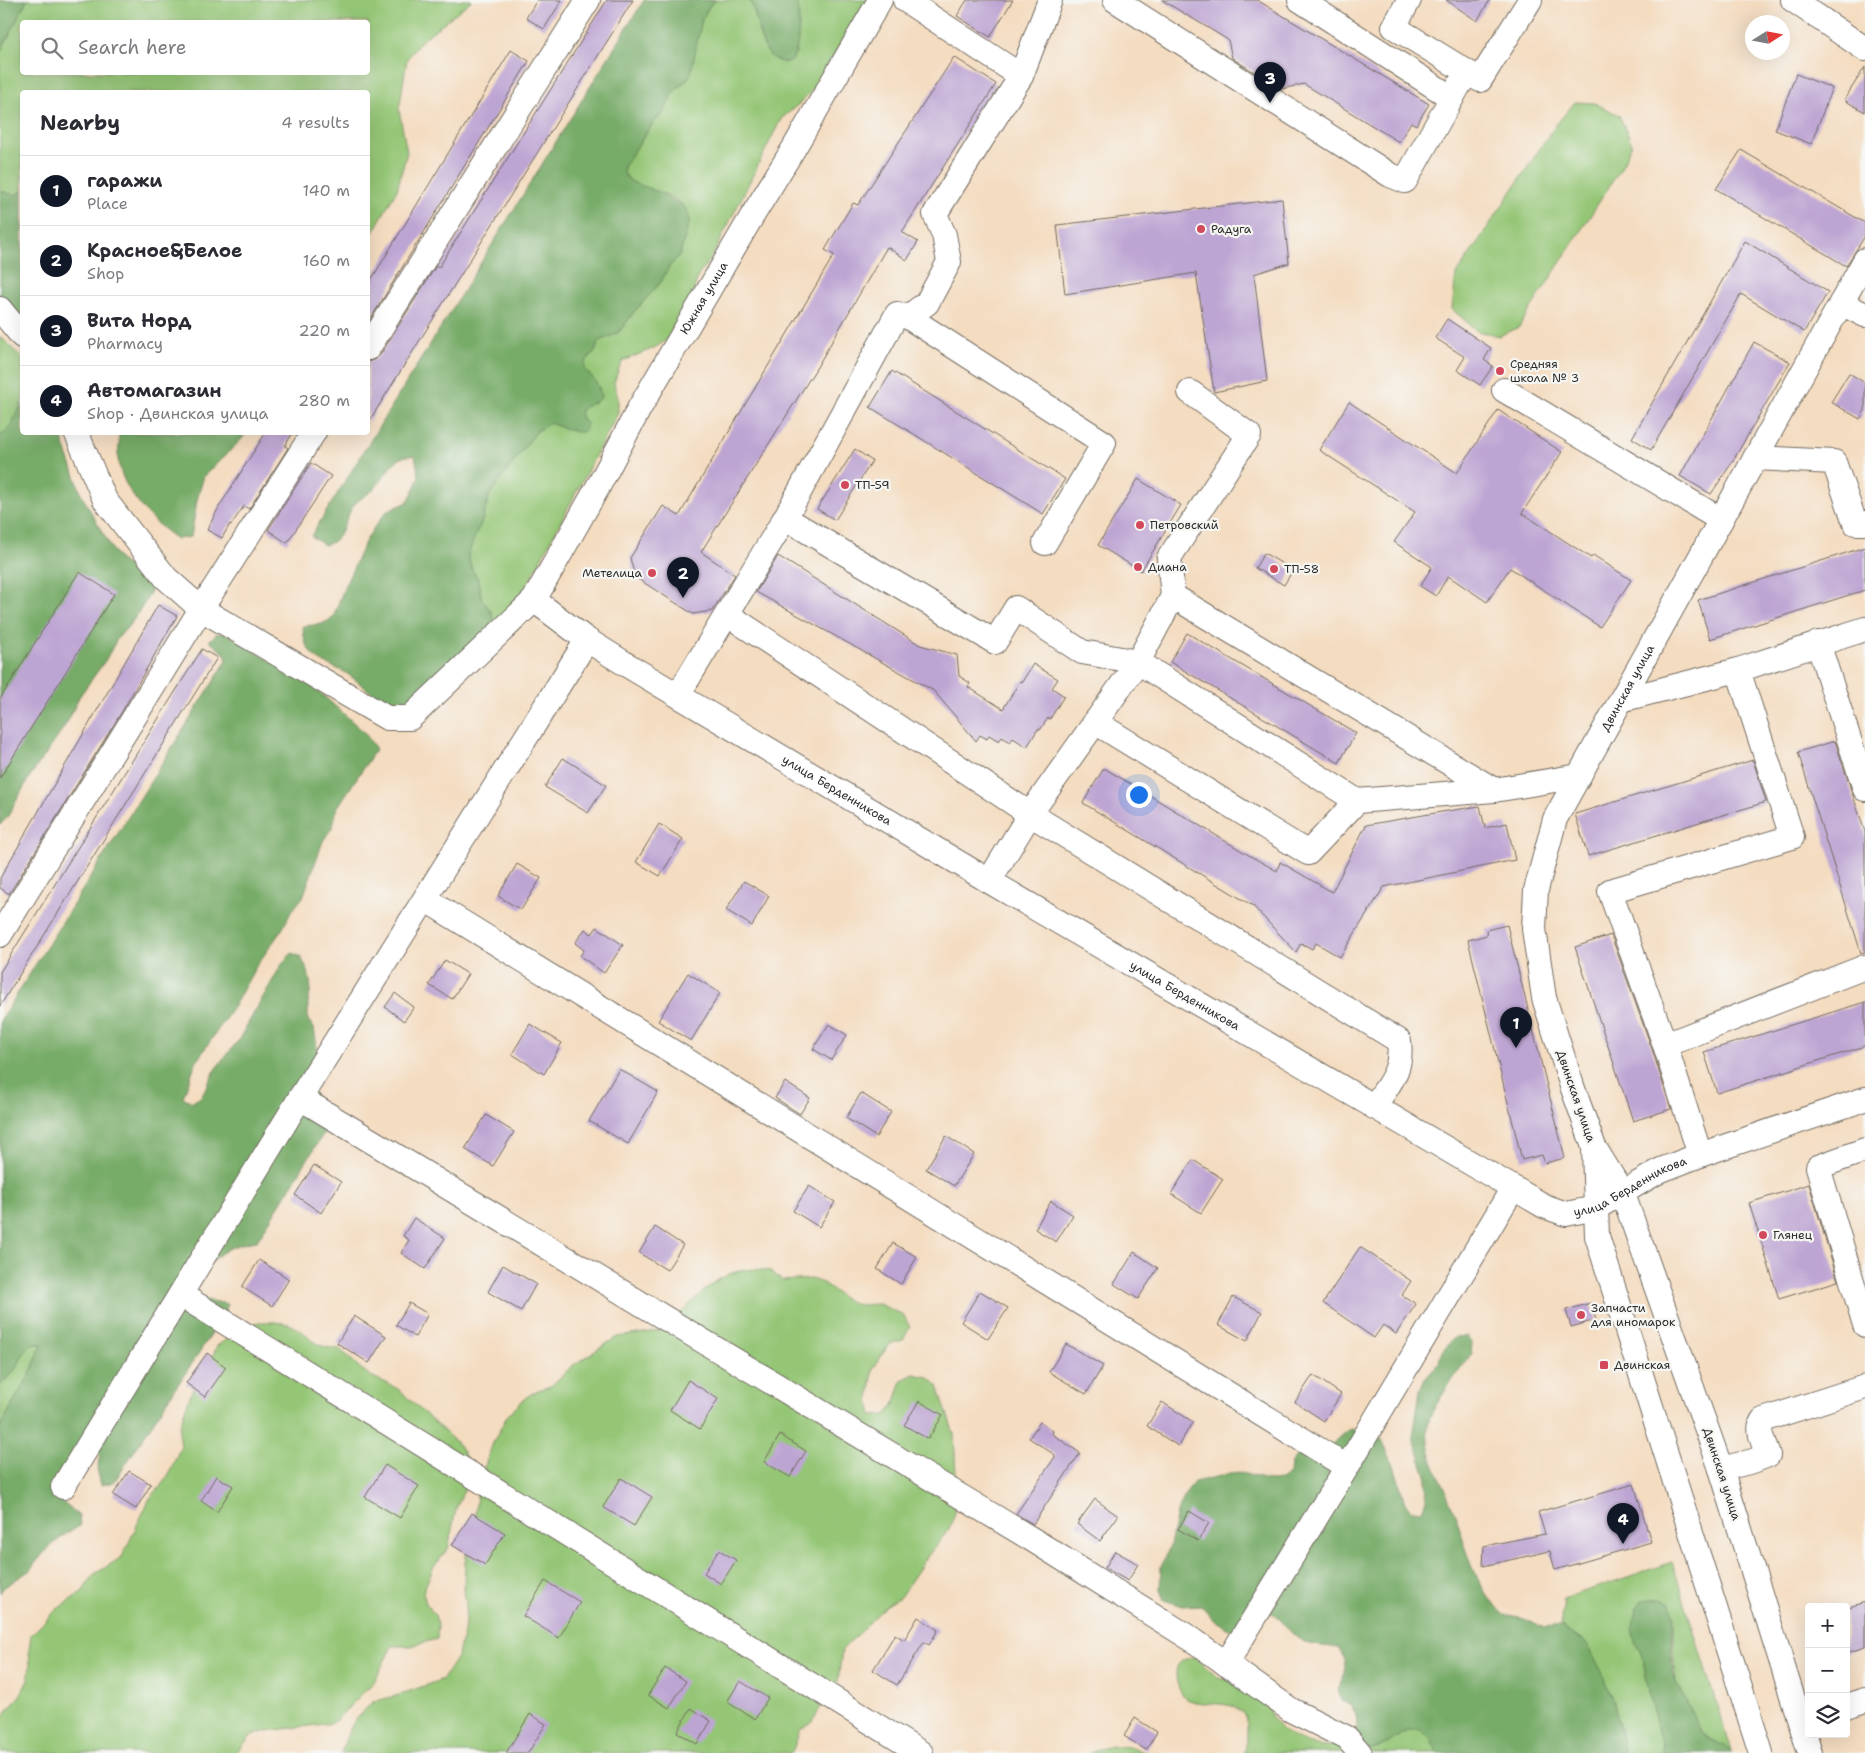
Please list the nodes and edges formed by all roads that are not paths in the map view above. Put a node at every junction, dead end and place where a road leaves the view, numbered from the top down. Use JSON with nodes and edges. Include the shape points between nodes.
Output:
{"nodes":[{"id":1,"x":588,"y":0,"type":"edge"},
{"id":2,"x":880,"y":0,"type":"edge"},
{"id":3,"x":905,"y":0,"type":"edge"},
{"id":4,"x":1050,"y":0,"type":"edge"},
{"id":5,"x":1115,"y":0,"type":"edge"},
{"id":6,"x":1300,"y":0,"type":"edge"},
{"id":7,"x":1409,"y":0,"type":"edge"},
{"id":8,"x":1530,"y":0,"type":"edge"},
{"id":9,"x":1793,"y":0,"type":"edge"},
{"id":10,"x":1865,"y":49,"type":"edge"},
{"id":11,"x":1468,"y":72,"type":"junction"},
{"id":12,"x":1021,"y":76,"type":"junction"},
{"id":13,"x":1452,"y":98,"type":"junction"},
{"id":14,"x":1865,"y":260,"type":"edge"},
{"id":15,"x":1841,"y":303,"type":"junction"},
{"id":16,"x":0,"y":309,"type":"edge"},
{"id":17,"x":1865,"y":315,"type":"edge"},
{"id":18,"x":908,"y":317,"type":"junction"},
{"id":19,"x":20,"y":334,"type":"edge"},
{"id":20,"x":370,"y":345,"type":"edge"},
{"id":21,"x":1504,"y":390,"type":"dead end"},
{"id":22,"x":1190,"y":392,"type":"dead end"},
{"id":23,"x":77,"y":435,"type":"edge"},
{"id":24,"x":312,"y":435,"type":"edge"},
{"id":25,"x":1755,"y":458,"type":"junction"},
{"id":26,"x":785,"y":518,"type":"junction"},
{"id":27,"x":1721,"y":520,"type":"junction"},
{"id":28,"x":1865,"y":523,"type":"edge"},
{"id":29,"x":1045,"y":543,"type":"dead end"},
{"id":30,"x":1173,"y":596,"type":"junction"},
{"id":31,"x":534,"y":600,"type":"junction"},
{"id":32,"x":201,"y":609,"type":"junction"},
{"id":33,"x":728,"y":615,"type":"junction"},
{"id":34,"x":1865,"y":629,"type":"edge"},
{"id":35,"x":587,"y":640,"type":"junction"},
{"id":36,"x":1818,"y":644,"type":"junction"},
{"id":37,"x":1138,"y":662,"type":"junction"},
{"id":38,"x":1738,"y":670,"type":"junction"},
{"id":39,"x":678,"y":695,"type":"junction"},
{"id":40,"x":1621,"y":700,"type":"junction"},
{"id":41,"x":1095,"y":722,"type":"junction"},
{"id":42,"x":1579,"y":776,"type":"junction"},
{"id":43,"x":1865,"y":789,"type":"edge"},
{"id":44,"x":1494,"y":790,"type":"junction"},
{"id":45,"x":1357,"y":801,"type":"junction"},
{"id":46,"x":1030,"y":814,"type":"junction"},
{"id":47,"x":989,"y":881,"type":"junction"},
{"id":48,"x":426,"y":900,"type":"junction"},
{"id":49,"x":0,"y":935,"type":"edge"},
{"id":50,"x":1865,"y":967,"type":"edge"},
{"id":51,"x":1665,"y":1045,"type":"junction"},
{"id":52,"x":300,"y":1098,"type":"junction"},
{"id":53,"x":1865,"y":1099,"type":"edge"},
{"id":54,"x":1374,"y":1106,"type":"junction"},
{"id":55,"x":1594,"y":1147,"type":"junction"},
{"id":56,"x":1865,"y":1150,"type":"edge"},
{"id":57,"x":1700,"y":1155,"type":"junction"},
{"id":58,"x":1512,"y":1188,"type":"junction"},
{"id":59,"x":1623,"y":1194,"type":"junction"},
{"id":60,"x":1596,"y":1208,"type":"junction"},
{"id":61,"x":180,"y":1295,"type":"junction"},
{"id":62,"x":1865,"y":1326,"type":"edge"},
{"id":63,"x":1865,"y":1387,"type":"edge"},
{"id":64,"x":1347,"y":1468,"type":"junction"},
{"id":65,"x":1721,"y":1469,"type":"junction"},
{"id":66,"x":63,"y":1487,"type":"dead end"},
{"id":67,"x":1226,"y":1664,"type":"junction"},
{"id":68,"x":1865,"y":1700,"type":"edge"},
{"id":69,"x":1850,"y":1705,"type":"edge"},
{"id":70,"x":1805,"y":1720,"type":"edge"},
{"id":71,"x":1808,"y":1738,"type":"edge"},
{"id":72,"x":921,"y":1753,"type":"edge"},
{"id":73,"x":1360,"y":1753,"type":"edge"},
{"id":74,"x":1761,"y":1753,"type":"edge"},
{"id":75,"x":1810,"y":1753,"type":"edge"}],
"edges":[{"from":1,"to":20,"type":"street"},
{"from":2,"to":31,"type":"street","name":"Южная улица","via":[[640,407]]},
{"from":3,"to":12,"type":"street"},
{"from":4,"to":12,"type":"street"},
{"from":5,"to":13,"type":"street","via":[[1405,181]]},
{"from":6,"to":13,"type":"street"},
{"from":7,"to":11,"type":"street","via":[[1394,27]]},
{"from":8,"to":11,"type":"street","via":[[1480,80]]},
{"from":9,"to":10,"type":"street"},
{"from":11,"to":13,"type":"street"},
{"from":12,"to":18,"type":"street","via":[[934,214],[944,235],[949,262],[927,303]]},
{"from":14,"to":15,"type":"street","name":"Двинская улица"},
{"from":15,"to":17,"type":"street"},
{"from":15,"to":25,"type":"street","name":"Двинская улица"},
{"from":16,"to":19,"type":"street"},
{"from":18,"to":26,"type":"street","via":[[897,314]]},
{"from":18,"to":29,"type":"street","via":[[1104,442]]},
{"from":21,"to":27,"type":"street"},
{"from":22,"to":30,"type":"street","via":[[1249,435],[1169,558]]},
{"from":23,"to":32,"type":"street","name":"Южная улица","via":[[105,500],[166,578]]},
{"from":24,"to":32,"type":"street"},
{"from":25,"to":27,"type":"street","name":"Двинская улица"},
{"from":25,"to":28,"type":"street","via":[[1834,462],[1855,523]]},
{"from":26,"to":33,"type":"street"},
{"from":26,"to":37,"type":"street","via":[[995,642],[1016,608],[1082,652]]},
{"from":27,"to":40,"type":"street","name":"Двинская улица"},
{"from":30,"to":37,"type":"street"},
{"from":30,"to":44,"type":"street"},
{"from":31,"to":32,"type":"street","name":"Южная улица","via":[[410,718],[387,718]]},
{"from":31,"to":35,"type":"street","name":"улица Берденникова"},
{"from":32,"to":49,"type":"street"},
{"from":33,"to":39,"type":"street"},
{"from":33,"to":46,"type":"street"},
{"from":34,"to":36,"type":"street"},
{"from":35,"to":39,"type":"street","name":"улица Берденникова"},
{"from":35,"to":48,"type":"street"},
{"from":36,"to":38,"type":"street"},
{"from":36,"to":43,"type":"street"},
{"from":37,"to":41,"type":"street"},
{"from":37,"to":45,"type":"street"},
{"from":38,"to":40,"type":"street"},
{"from":38,"to":51,"type":"street","via":[[1792,837],[1610,891]]},
{"from":39,"to":47,"type":"street","name":"улица Берденникова"},
{"from":40,"to":42,"type":"street","name":"Двинская улица"},
{"from":41,"to":45,"type":"street","via":[[1308,852]]},
{"from":41,"to":46,"type":"street"},
{"from":42,"to":44,"type":"street"},
{"from":42,"to":55,"type":"street","name":"Двинская улица","via":[[1555,819],[1536,890],[1534,929],[1544,998]]},
{"from":44,"to":45,"type":"street"},
{"from":46,"to":47,"type":"street"},
{"from":46,"to":54,"type":"street","via":[[1398,1042],[1401,1054],[1398,1069]]},
{"from":47,"to":54,"type":"street","name":"улица Берденникова"},
{"from":48,"to":52,"type":"street"},
{"from":48,"to":64,"type":"street"},
{"from":50,"to":51,"type":"street"},
{"from":51,"to":57,"type":"street"},
{"from":52,"to":61,"type":"street"},
{"from":52,"to":67,"type":"street","via":[[1034,1540]]},
{"from":53,"to":57,"type":"street","name":"улица Берденникова"},
{"from":54,"to":58,"type":"street","name":"улица Берденникова"},
{"from":55,"to":59,"type":"street","name":"Двинская улица"},
{"from":55,"to":60,"type":"street","name":"Двинская улица"},
{"from":56,"to":62,"type":"street","via":[[1818,1167]]},
{"from":57,"to":59,"type":"street","name":"улица Берденникова","via":[[1661,1170]]},
{"from":58,"to":60,"type":"street","name":"улица Берденникова","via":[[1566,1214]]},
{"from":58,"to":64,"type":"street"},
{"from":59,"to":60,"type":"street","name":"улица Берденникова"},
{"from":59,"to":65,"type":"street","name":"Двинская улица"},
{"from":60,"to":74,"type":"street","name":"Двинская улица","via":[[1597,1236]]},
{"from":61,"to":66,"type":"street"},
{"from":61,"to":72,"type":"street"},
{"from":63,"to":65,"type":"street","via":[[1763,1420],[1760,1432],[1768,1455]]},
{"from":64,"to":67,"type":"street"},
{"from":65,"to":70,"type":"street","name":"Двинская улица"},
{"from":67,"to":73,"type":"street","via":[[1291,1710],[1347,1738]]},
{"from":68,"to":69,"type":"street"},
{"from":71,"to":75,"type":"street","name":"Двинская улица"}]}
